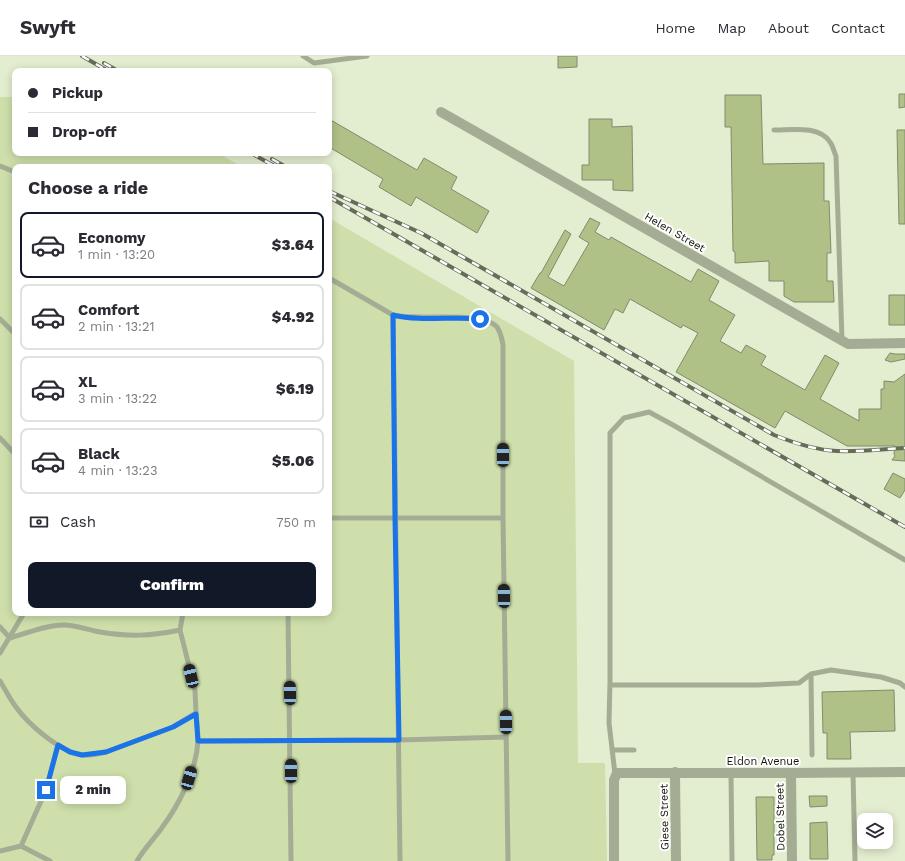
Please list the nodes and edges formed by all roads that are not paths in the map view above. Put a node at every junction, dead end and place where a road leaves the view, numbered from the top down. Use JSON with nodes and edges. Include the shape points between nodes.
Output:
{"nodes":[{"id":1,"x":303,"y":56,"type":"edge"},
{"id":2,"x":366,"y":56,"type":"edge"},
{"id":3,"x":441,"y":112,"type":"dead end"},
{"id":4,"x":774,"y":130,"type":"dead end"},
{"id":5,"x":0,"y":166,"type":"edge"},
{"id":6,"x":12,"y":171,"type":"edge"},
{"id":7,"x":332,"y":280,"type":"edge"},
{"id":8,"x":393,"y":315,"type":"junction"},
{"id":9,"x":0,"y":319,"type":"edge"},
{"id":10,"x":12,"y":331,"type":"edge"},
{"id":11,"x":842,"y":341,"type":"junction"},
{"id":12,"x":905,"y":343,"type":"edge"},
{"id":13,"x":0,"y":438,"type":"edge"},
{"id":14,"x":12,"y":451,"type":"edge"},
{"id":15,"x":332,"y":518,"type":"edge"},
{"id":16,"x":395,"y":518,"type":"junction"},
{"id":17,"x":503,"y":518,"type":"junction"},
{"id":18,"x":905,"y":560,"type":"edge"},
{"id":19,"x":22,"y":616,"type":"edge"},
{"id":20,"x":182,"y":616,"type":"edge"},
{"id":21,"x":288,"y":616,"type":"edge"},
{"id":22,"x":0,"y":627,"type":"edge"},
{"id":23,"x":180,"y":630,"type":"junction"},
{"id":24,"x":10,"y":638,"type":"junction"},
{"id":25,"x":0,"y":653,"type":"edge"},
{"id":26,"x":811,"y":674,"type":"junction"},
{"id":27,"x":0,"y":681,"type":"edge"},
{"id":28,"x":610,"y":685,"type":"junction"},
{"id":29,"x":905,"y":687,"type":"edge"},
{"id":30,"x":196,"y":714,"type":"junction"},
{"id":31,"x":506,"y":737,"type":"junction"},
{"id":32,"x":399,"y":740,"type":"junction"},
{"id":33,"x":198,"y":741,"type":"junction"},
{"id":34,"x":291,"y":741,"type":"junction"},
{"id":35,"x":58,"y":745,"type":"junction"},
{"id":36,"x":612,"y":750,"type":"junction"},
{"id":37,"x":634,"y":750,"type":"dead end"},
{"id":38,"x":812,"y":755,"type":"dead end"},
{"id":39,"x":675,"y":772,"type":"junction"},
{"id":40,"x":905,"y":772,"type":"edge"},
{"id":41,"x":731,"y":773,"type":"junction"},
{"id":42,"x":791,"y":773,"type":"junction"},
{"id":43,"x":853,"y":773,"type":"junction"},
{"id":44,"x":618,"y":774,"type":"junction"},
{"id":45,"x":21,"y":846,"type":"junction"},
{"id":46,"x":0,"y":851,"type":"edge"},
{"id":47,"x":50,"y":861,"type":"edge"},
{"id":48,"x":137,"y":861,"type":"edge"},
{"id":49,"x":291,"y":861,"type":"edge"},
{"id":50,"x":400,"y":861,"type":"edge"},
{"id":51,"x":508,"y":861,"type":"edge"},
{"id":52,"x":614,"y":861,"type":"edge"},
{"id":53,"x":676,"y":861,"type":"edge"},
{"id":54,"x":732,"y":861,"type":"edge"},
{"id":55,"x":792,"y":861,"type":"edge"},
{"id":56,"x":855,"y":861,"type":"edge"}],
"edges":[{"from":1,"to":2,"type":"lane","via":[[314,63]]},
{"from":3,"to":11,"type":"street","name":"Helen Street"},
{"from":4,"to":11,"type":"lane","via":[[822,133],[830,142],[836,156]]},
{"from":5,"to":6,"type":"lane"},
{"from":7,"to":8,"type":"lane"},
{"from":8,"to":16,"type":"lane"},
{"from":8,"to":17,"type":"lane","via":[[414,318],[464,317],[490,321],[497,326],[503,345]]},
{"from":9,"to":10,"type":"lane"},
{"from":11,"to":12,"type":"street","name":"Helen Street","via":[[848,344]]},
{"from":13,"to":14,"type":"lane"},
{"from":15,"to":16,"type":"lane"},
{"from":16,"to":17,"type":"lane"},
{"from":16,"to":32,"type":"lane"},
{"from":17,"to":31,"type":"lane"},
{"from":18,"to":28,"type":"lane","via":[[649,412],[624,418],[610,432]]},
{"from":19,"to":24,"type":"lane"},
{"from":20,"to":23,"type":"lane"},
{"from":21,"to":34,"type":"lane"},
{"from":22,"to":24,"type":"lane"},
{"from":23,"to":24,"type":"lane","via":[[134,636],[64,625]]},
{"from":23,"to":30,"type":"lane","via":[[195,690]]},
{"from":24,"to":25,"type":"lane"},
{"from":26,"to":28,"type":"lane","via":[[799,683]]},
{"from":26,"to":29,"type":"lane","via":[[831,670],[856,673],[881,677]]},
{"from":26,"to":38,"type":"lane"},
{"from":27,"to":35,"type":"lane","via":[[25,719]]},
{"from":28,"to":36,"type":"lane","via":[[609,723]]},
{"from":30,"to":33,"type":"lane"},
{"from":30,"to":35,"type":"lane","via":[[173,727],[106,752],[82,755]]},
{"from":31,"to":32,"type":"lane"},
{"from":31,"to":51,"type":"lane"},
{"from":32,"to":34,"type":"lane"},
{"from":32,"to":50,"type":"lane"},
{"from":33,"to":34,"type":"lane"},
{"from":33,"to":48,"type":"lane","via":[[184,791],[171,816]]},
{"from":34,"to":49,"type":"lane"},
{"from":35,"to":45,"type":"lane","via":[[46,790]]},
{"from":36,"to":37,"type":"lane"},
{"from":36,"to":44,"type":"lane"},
{"from":39,"to":41,"type":"street","name":"Eldon Avenue"},
{"from":39,"to":44,"type":"street","name":"Eldon Avenue"},
{"from":39,"to":53,"type":"street","name":"Giese Street"},
{"from":40,"to":43,"type":"street","name":"Eldon Avenue"},
{"from":41,"to":42,"type":"street","name":"Eldon Avenue"},
{"from":41,"to":54,"type":"lane"},
{"from":42,"to":43,"type":"street","name":"Eldon Avenue"},
{"from":42,"to":55,"type":"street","name":"Dobel Street"},
{"from":43,"to":56,"type":"lane"},
{"from":44,"to":52,"type":"street","via":[[614,780]]},
{"from":45,"to":46,"type":"lane"},
{"from":45,"to":47,"type":"lane"}]}
